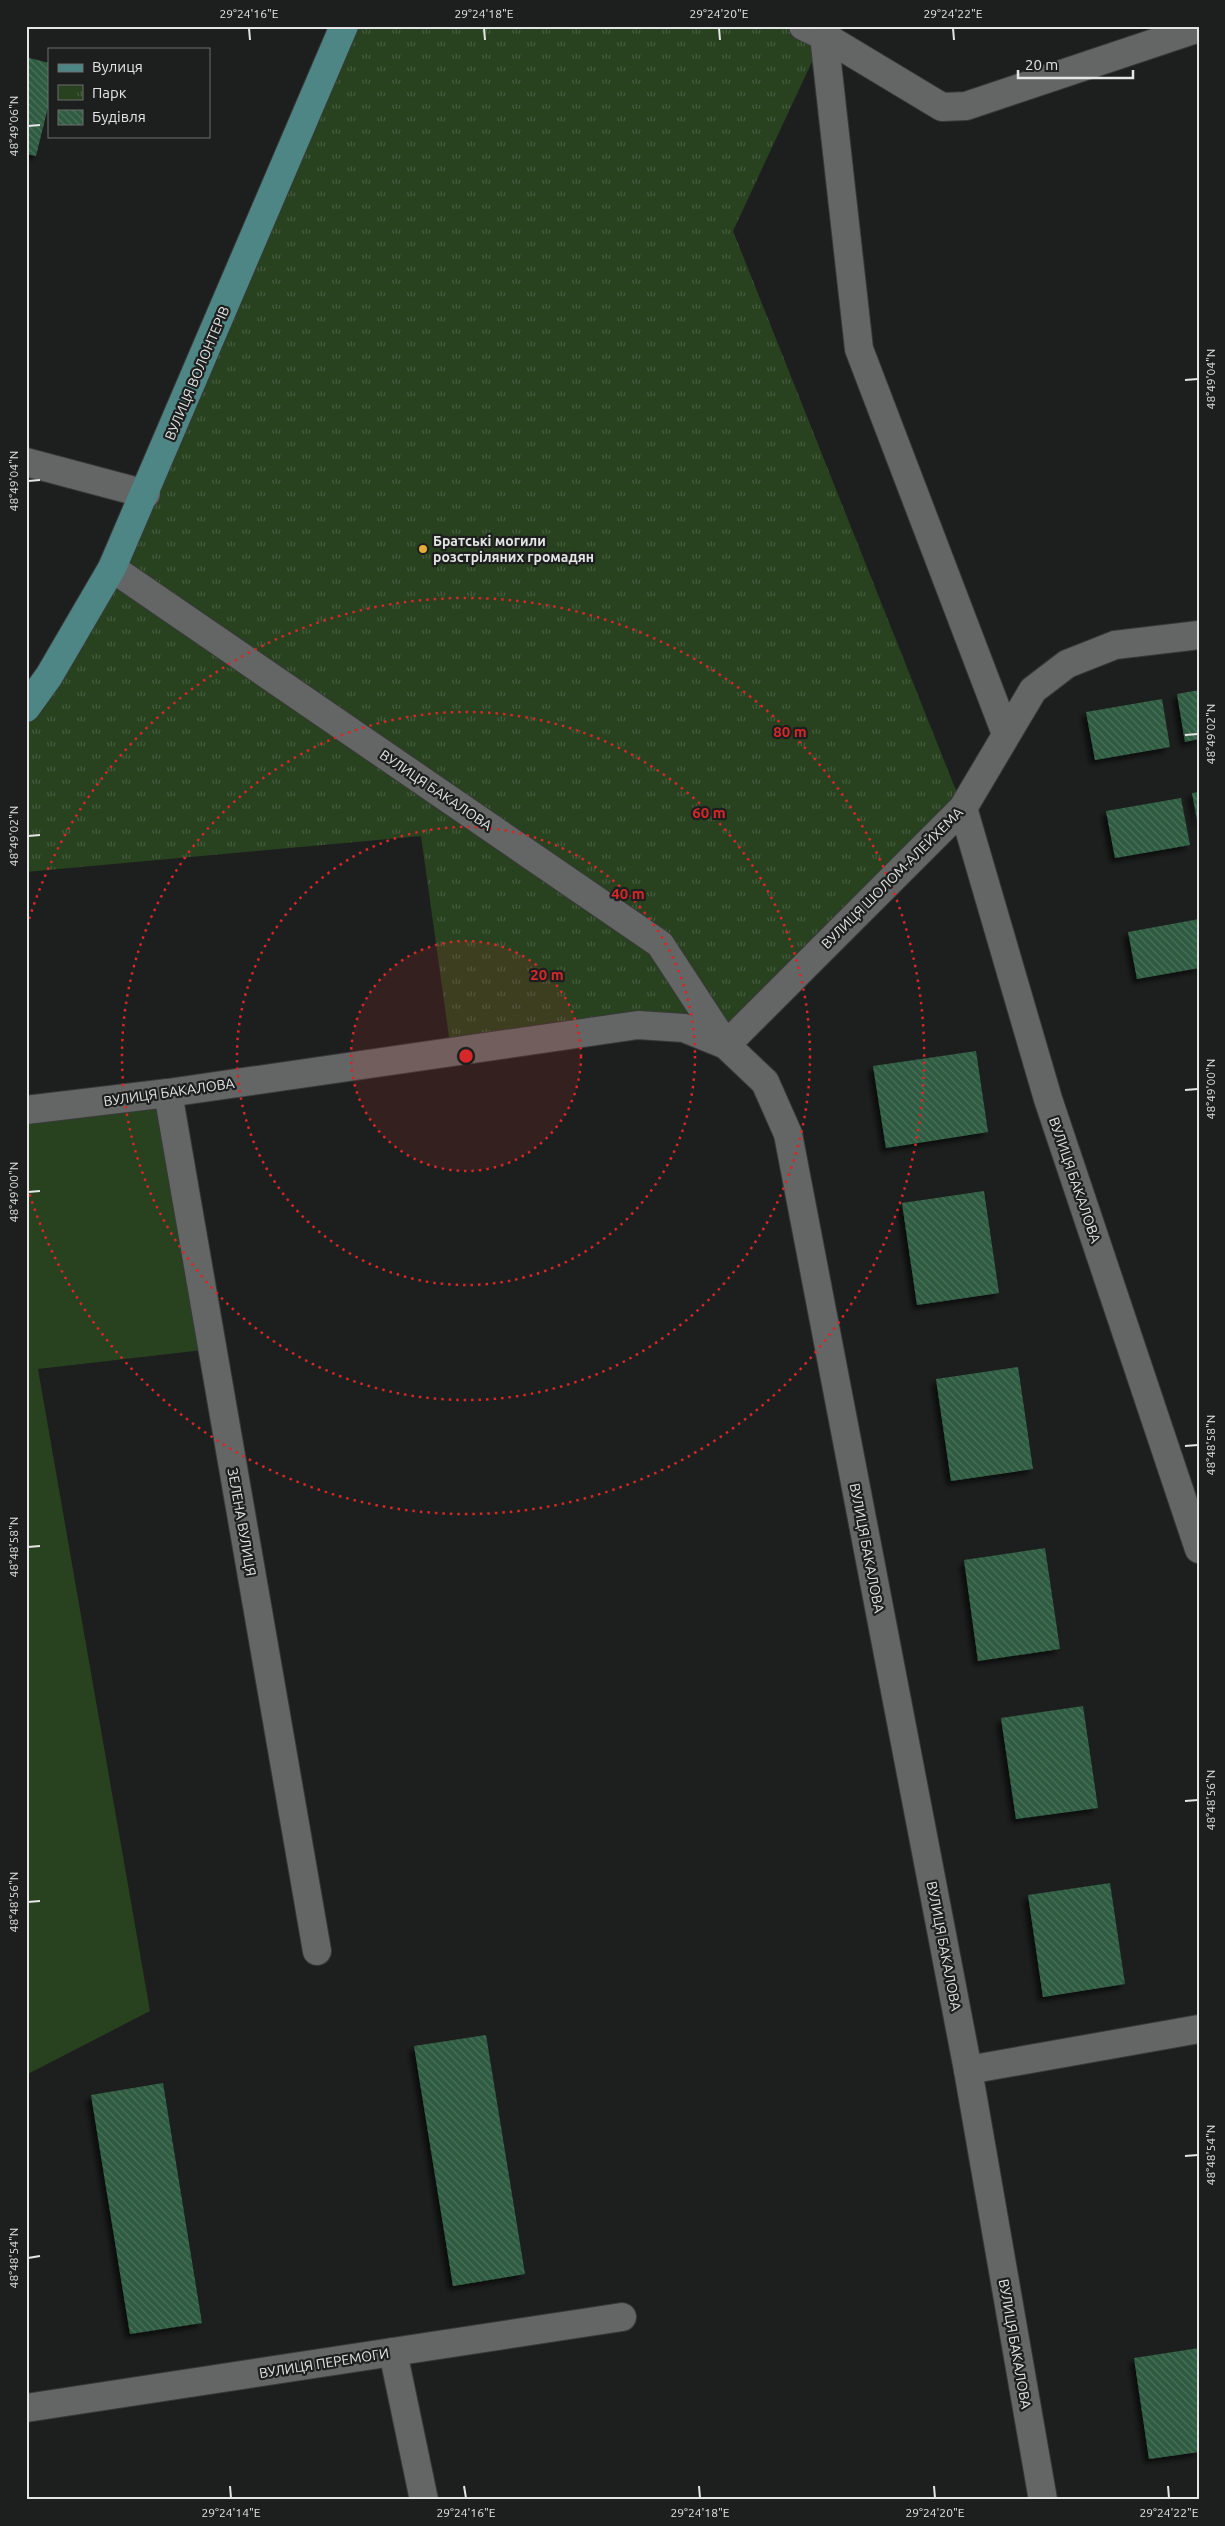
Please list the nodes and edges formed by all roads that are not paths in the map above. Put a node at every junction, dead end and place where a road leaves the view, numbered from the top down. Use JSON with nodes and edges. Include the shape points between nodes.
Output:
{"nodes":[{"id":1,"x":344,"y":26,"type":"edge"},
{"id":2,"x":1199,"y":28,"type":"edge"},
{"id":3,"x":814,"y":31,"type":"edge"},
{"id":4,"x":26,"y":462,"type":"edge"},
{"id":5,"x":146,"y":494,"type":"junction"},
{"id":6,"x":112,"y":568,"type":"junction"},
{"id":7,"x":1199,"y":635,"type":"edge"},
{"id":8,"x":26,"y":708,"type":"edge"},
{"id":9,"x":1006,"y":734,"type":"junction"},
{"id":10,"x":963,"y":808,"type":"junction"},
{"id":11,"x":726,"y":1045,"type":"junction"},
{"id":12,"x":168,"y":1093,"type":"junction"},
{"id":13,"x":26,"y":1110,"type":"edge"},
{"id":14,"x":1199,"y":1549,"type":"edge"},
{"id":15,"x":317,"y":1951,"type":"dead end"},
{"id":16,"x":1199,"y":2029,"type":"edge"},
{"id":17,"x":968,"y":2070,"type":"junction"},
{"id":18,"x":622,"y":2318,"type":"dead end"},
{"id":19,"x":393,"y":2352,"type":"junction"},
{"id":20,"x":26,"y":2408,"type":"edge"},
{"id":21,"x":424,"y":2500,"type":"edge"},
{"id":22,"x":1043,"y":2500,"type":"edge"}],
"edges":[{"from":1,"to":5,"type":"main road","name":"ВУЛИЦЯ ВОЛОНТЕРІВ"},
{"from":2,"to":3,"type":"street","via":[[966,106],[942,107]]},
{"from":3,"to":9,"type":"street","via":[[859,349]]},
{"from":4,"to":5,"type":"street"},
{"from":5,"to":6,"type":"main road","name":"ВУЛИЦЯ ВОЛОНТЕРІВ"},
{"from":6,"to":8,"type":"main road","name":"ВУЛИЦЯ ВОЛОНТЕРІВ","via":[[49,676]]},
{"from":6,"to":11,"type":"street","name":"ВУЛИЦЯ БАКАЛОВА","via":[[660,944]]},
{"from":7,"to":9,"type":"street","name":"ВУЛИЦЯ ШОЛОМ-АЛЕЙХЕМА","via":[[1115,645],[1067,664],[1033,690]]},
{"from":9,"to":10,"type":"street","name":"ВУЛИЦЯ ШОЛОМ-АЛЕЙХЕМА"},
{"from":10,"to":11,"type":"street","name":"ВУЛИЦЯ ШОЛОМ-АЛЕЙХЕМА"},
{"from":10,"to":14,"type":"street","name":"ВУЛИЦЯ БАКАЛОВА","via":[[1048,1099]]},
{"from":11,"to":12,"type":"street","name":"ВУЛИЦЯ БАКАЛОВА","via":[[684,1028],[638,1025]]},
{"from":11,"to":17,"type":"street","name":"ВУЛИЦЯ БАКАЛОВА","via":[[765,1082],[788,1134]]},
{"from":12,"to":13,"type":"street","name":"ВУЛИЦЯ БАКАЛОВА"},
{"from":12,"to":15,"type":"street","name":"ЗЕЛЕНА ВУЛИЦЯ"},
{"from":16,"to":17,"type":"street"},
{"from":17,"to":22,"type":"street","name":"ВУЛИЦЯ БАКАЛОВА"},
{"from":18,"to":19,"type":"street","name":"ВУЛИЦЯ ПЕРЕМОГИ"},
{"from":19,"to":20,"type":"street","name":"ВУЛИЦЯ ПЕРЕМОГИ"},
{"from":19,"to":21,"type":"street"}]}
